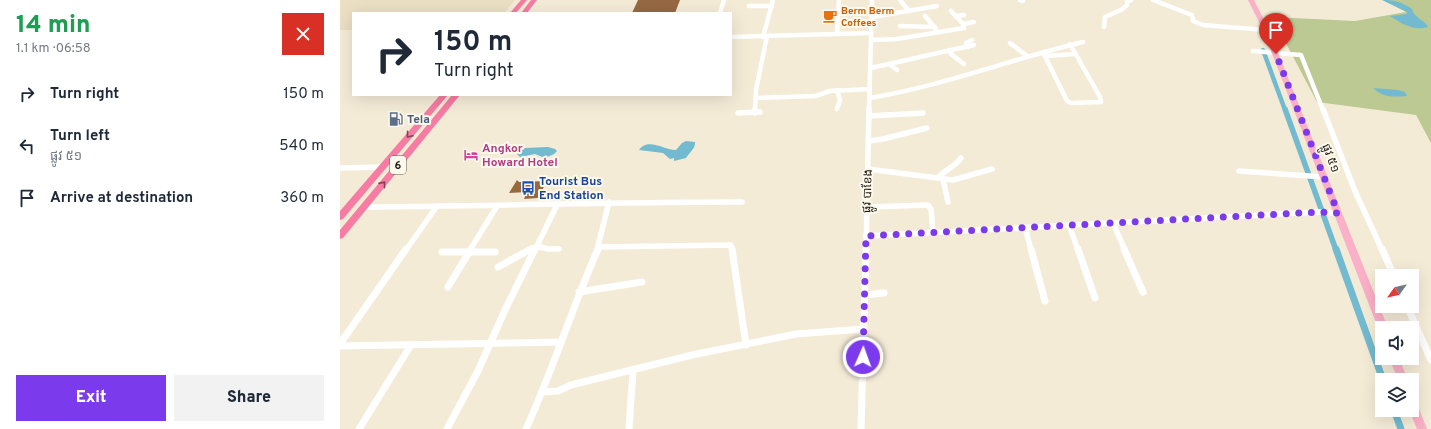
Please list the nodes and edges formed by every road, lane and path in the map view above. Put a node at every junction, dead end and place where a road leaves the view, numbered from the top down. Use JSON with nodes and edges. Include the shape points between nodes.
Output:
{"nodes":[{"id":1,"x":524,"y":0,"type":"edge"},
{"id":2,"x":534,"y":0,"type":"edge"},
{"id":3,"x":724,"y":0,"type":"edge"},
{"id":4,"x":773,"y":0,"type":"edge"},
{"id":5,"x":839,"y":0,"type":"edge"},
{"id":6,"x":872,"y":0,"type":"edge"},
{"id":7,"x":900,"y":0,"type":"edge"},
{"id":8,"x":1131,"y":0,"type":"edge"},
{"id":9,"x":1153,"y":0,"type":"edge"},
{"id":10,"x":1251,"y":0,"type":"edge"},
{"id":11,"x":749,"y":6,"type":"dead end"},
{"id":12,"x":772,"y":6,"type":"junction"},
{"id":13,"x":937,"y":6,"type":"dead end"},
{"id":14,"x":909,"y":11,"type":"junction"},
{"id":15,"x":951,"y":11,"type":"dead end"},
{"id":16,"x":514,"y":12,"type":"edge"},
{"id":17,"x":525,"y":12,"type":"edge"},
{"id":18,"x":720,"y":12,"type":"edge"},
{"id":19,"x":964,"y":14,"type":"dead end"},
{"id":20,"x":925,"y":16,"type":"dead end"},
{"id":21,"x":955,"y":16,"type":"junction"},
{"id":22,"x":872,"y":17,"type":"junction"},
{"id":23,"x":974,"y":22,"type":"dead end"},
{"id":24,"x":963,"y":24,"type":"junction"},
{"id":25,"x":900,"y":26,"type":"dead end"},
{"id":26,"x":935,"y":27,"type":"junction"},
{"id":27,"x":1104,"y":27,"type":"dead end"},
{"id":28,"x":1266,"y":30,"type":"junction"},
{"id":29,"x":938,"y":32,"type":"junction"},
{"id":30,"x":871,"y":33,"type":"junction"},
{"id":31,"x":838,"y":34,"type":"junction"},
{"id":32,"x":765,"y":36,"type":"junction"},
{"id":33,"x":732,"y":37,"type":"edge"},
{"id":34,"x":871,"y":40,"type":"junction"},
{"id":35,"x":1083,"y":42,"type":"dead end"},
{"id":36,"x":973,"y":43,"type":"dead end"},
{"id":37,"x":1010,"y":43,"type":"dead end"},
{"id":38,"x":1070,"y":44,"type":"junction"},
{"id":39,"x":948,"y":50,"type":"junction"},
{"id":40,"x":1253,"y":51,"type":"dead end"},
{"id":41,"x":1044,"y":54,"type":"junction"},
{"id":42,"x":1076,"y":54,"type":"junction"},
{"id":43,"x":1278,"y":54,"type":"junction"},
{"id":44,"x":1027,"y":56,"type":"junction"},
{"id":45,"x":889,"y":64,"type":"junction"},
{"id":46,"x":964,"y":64,"type":"dead end"},
{"id":47,"x":870,"y":68,"type":"junction"},
{"id":48,"x":897,"y":70,"type":"dead end"},
{"id":49,"x":870,"y":89,"type":"junction"},
{"id":50,"x":837,"y":90,"type":"junction"},
{"id":51,"x":443,"y":96,"type":"edge"},
{"id":52,"x":455,"y":96,"type":"edge"},
{"id":53,"x":755,"y":98,"type":"junction"},
{"id":54,"x":870,"y":98,"type":"junction"},
{"id":55,"x":837,"y":109,"type":"dead end"},
{"id":56,"x":738,"y":113,"type":"dead end"},
{"id":57,"x":923,"y":113,"type":"dead end"},
{"id":58,"x":869,"y":116,"type":"junction"},
{"id":59,"x":927,"y":128,"type":"dead end"},
{"id":60,"x":869,"y":141,"type":"junction"},
{"id":61,"x":961,"y":158,"type":"dead end"},
{"id":62,"x":383,"y":167,"type":"junction"},
{"id":63,"x":340,"y":168,"type":"edge"},
{"id":64,"x":868,"y":169,"type":"junction"},
{"id":65,"x":992,"y":169,"type":"dead end"},
{"id":66,"x":1239,"y":171,"type":"dead end"},
{"id":67,"x":1324,"y":177,"type":"junction"},
{"id":68,"x":941,"y":179,"type":"junction"},
{"id":69,"x":608,"y":202,"type":"junction"},
{"id":70,"x":742,"y":202,"type":"dead end"},
{"id":71,"x":948,"y":202,"type":"dead end"},
{"id":72,"x":557,"y":205,"type":"junction"},
{"id":73,"x":437,"y":206,"type":"junction"},
{"id":74,"x":497,"y":206,"type":"junction"},
{"id":75,"x":364,"y":207,"type":"junction"},
{"id":76,"x":867,"y":207,"type":"junction"},
{"id":77,"x":1335,"y":213,"type":"junction"},
{"id":78,"x":340,"y":217,"type":"edge"},
{"id":79,"x":1113,"y":223,"type":"junction"},
{"id":80,"x":1069,"y":225,"type":"junction"},
{"id":81,"x":1025,"y":227,"type":"junction"},
{"id":82,"x":933,"y":232,"type":"junction"},
{"id":83,"x":340,"y":236,"type":"edge"},
{"id":84,"x":866,"y":236,"type":"junction"},
{"id":85,"x":537,"y":246,"type":"junction"},
{"id":86,"x":599,"y":246,"type":"junction"},
{"id":87,"x":559,"y":249,"type":"dead end"},
{"id":88,"x":442,"y":252,"type":"dead end"},
{"id":89,"x":468,"y":252,"type":"junction"},
{"id":90,"x":495,"y":252,"type":"dead end"},
{"id":91,"x":498,"y":267,"type":"dead end"},
{"id":92,"x":1391,"y":269,"type":"edge"},
{"id":93,"x":642,"y":282,"type":"dead end"},
{"id":94,"x":448,"y":287,"type":"dead end"},
{"id":95,"x":578,"y":292,"type":"junction"},
{"id":96,"x":1143,"y":292,"type":"dead end"},
{"id":97,"x":884,"y":293,"type":"dead end"},
{"id":98,"x":865,"y":295,"type":"junction"},
{"id":99,"x":1094,"y":298,"type":"dead end"},
{"id":100,"x":1045,"y":301,"type":"dead end"},
{"id":101,"x":1410,"y":313,"type":"edge"},
{"id":102,"x":1380,"y":321,"type":"edge"},
{"id":103,"x":864,"y":329,"type":"junction"},
{"id":104,"x":560,"y":342,"type":"junction"},
{"id":105,"x":491,"y":344,"type":"junction"},
{"id":106,"x":340,"y":345,"type":"edge"},
{"id":107,"x":411,"y":345,"type":"junction"},
{"id":108,"x":746,"y":345,"type":"junction"},
{"id":109,"x":1431,"y":360,"type":"edge"},
{"id":110,"x":633,"y":371,"type":"junction"},
{"id":111,"x":543,"y":392,"type":"junction"},
{"id":112,"x":1417,"y":417,"type":"edge"},
{"id":113,"x":359,"y":429,"type":"edge"},
{"id":114,"x":447,"y":429,"type":"edge"},
{"id":115,"x":526,"y":429,"type":"edge"},
{"id":116,"x":629,"y":429,"type":"edge"},
{"id":117,"x":861,"y":429,"type":"edge"},
{"id":118,"x":1422,"y":429,"type":"edge"}],
"edges":[{"from":1,"to":16,"type":"highway"},
{"from":2,"to":17,"type":"highway"},
{"from":3,"to":18,"type":"street"},
{"from":4,"to":12,"type":"street"},
{"from":5,"to":31,"type":"street"},
{"from":6,"to":22,"type":"street","name":"ផ្លូវ បាខែង"},
{"from":7,"to":14,"type":"street"},
{"from":8,"to":27,"type":"street","via":[[1124,2],[1127,5],[1106,18]]},
{"from":9,"to":28,"type":"street","via":[[1192,15],[1192,20],[1203,25]]},
{"from":10,"to":28,"type":"main road","name":"ផ្លូវ ៥១"},
{"from":11,"to":12,"type":"street"},
{"from":12,"to":32,"type":"street"},
{"from":13,"to":14,"type":"street"},
{"from":14,"to":22,"type":"street"},
{"from":15,"to":21,"type":"street"},
{"from":19,"to":21,"type":"street"},
{"from":20,"to":26,"type":"street"},
{"from":21,"to":24,"type":"street"},
{"from":22,"to":30,"type":"street","name":"ផ្លូវ បាខែង"},
{"from":23,"to":24,"type":"street"},
{"from":24,"to":29,"type":"street","via":[[964,28]]},
{"from":25,"to":26,"type":"street"},
{"from":26,"to":29,"type":"street"},
{"from":28,"to":43,"type":"main road","name":"ផ្លូវ ៥១"},
{"from":29,"to":34,"type":"street","via":[[892,40]]},
{"from":30,"to":31,"type":"street"},
{"from":30,"to":34,"type":"street","name":"ផ្លូវ បាខែង"},
{"from":31,"to":32,"type":"street"},
{"from":32,"to":33,"type":"street"},
{"from":32,"to":53,"type":"street"},
{"from":34,"to":47,"type":"street","name":"ផ្លូវ បាខែង"},
{"from":35,"to":38,"type":"street"},
{"from":36,"to":39,"type":"street","via":[[968,47]]},
{"from":37,"to":44,"type":"street"},
{"from":38,"to":41,"type":"street"},
{"from":38,"to":42,"type":"street"},
{"from":39,"to":45,"type":"street"},
{"from":39,"to":46,"type":"street"},
{"from":40,"to":43,"type":"street"},
{"from":41,"to":42,"type":"street"},
{"from":41,"to":42,"type":"street","via":[[1069,102],[1101,102]]},
{"from":41,"to":44,"type":"street"},
{"from":43,"to":67,"type":"main road","name":"ផ្លូវ ៥១"},
{"from":43,"to":92,"type":"street","via":[[1300,55],[1355,191]]},
{"from":44,"to":54,"type":"street","via":[[919,89]]},
{"from":45,"to":47,"type":"street"},
{"from":45,"to":48,"type":"street"},
{"from":47,"to":49,"type":"street","name":"ផ្លូវ បាខែង"},
{"from":49,"to":50,"type":"street"},
{"from":49,"to":54,"type":"street","name":"ផ្លូវ បាខែង"},
{"from":50,"to":53,"type":"street","via":[[815,96]]},
{"from":50,"to":55,"type":"street","via":[[840,100]]},
{"from":51,"to":62,"type":"highway","number":"6","one_way":true},
{"from":75,"to":52,"type":"highway","number":"6","one_way":true},
{"from":53,"to":56,"type":"street","via":[[758,112]]},
{"from":54,"to":58,"type":"street","name":"ផ្លូវ បាខែង"},
{"from":57,"to":58,"type":"street"},
{"from":58,"to":60,"type":"street","name":"ផ្លូវ បាខែង"},
{"from":59,"to":60,"type":"street"},
{"from":60,"to":64,"type":"street","name":"ផ្លូវ បាខែង"},
{"from":61,"to":68,"type":"street","via":[[957,164],[943,171]]},
{"from":62,"to":63,"type":"street"},
{"from":62,"to":78,"type":"highway","number":"6"},
{"from":64,"to":68,"type":"street"},
{"from":64,"to":76,"type":"street","name":"ផ្លូវ បាខែង"},
{"from":65,"to":68,"type":"street","via":[[957,180]]},
{"from":66,"to":67,"type":"street"},
{"from":67,"to":77,"type":"main road","name":"ផ្លូវ ៥១"},
{"from":68,"to":71,"type":"street"},
{"from":69,"to":70,"type":"street"},
{"from":69,"to":72,"type":"street"},
{"from":69,"to":86,"type":"street"},
{"from":72,"to":74,"type":"street"},
{"from":72,"to":85,"type":"street"},
{"from":73,"to":74,"type":"street"},
{"from":73,"to":75,"type":"street"},
{"from":73,"to":106,"type":"street"},
{"from":74,"to":89,"type":"street"},
{"from":75,"to":83,"type":"highway","number":"6"},
{"from":76,"to":82,"type":"street","via":[[928,205],[931,208]]},
{"from":76,"to":84,"type":"street","name":"ផ្លូវ បាខែង"},
{"from":77,"to":79,"type":"street"},
{"from":77,"to":102,"type":"main road","name":"ផ្លូវ ៥១"},
{"from":79,"to":80,"type":"street"},
{"from":79,"to":96,"type":"street"},
{"from":80,"to":81,"type":"street"},
{"from":80,"to":99,"type":"street"},
{"from":81,"to":82,"type":"street"},
{"from":81,"to":100,"type":"street"},
{"from":82,"to":84,"type":"street"},
{"from":84,"to":98,"type":"street","name":"ផ្លូវ បាខែង"},
{"from":85,"to":87,"type":"street"},
{"from":85,"to":91,"type":"street"},
{"from":85,"to":105,"type":"street"},
{"from":86,"to":95,"type":"street"},
{"from":86,"to":108,"type":"street","via":[[731,245]]},
{"from":88,"to":89,"type":"street"},
{"from":89,"to":90,"type":"street"},
{"from":89,"to":94,"type":"street"},
{"from":93,"to":95,"type":"street"},
{"from":95,"to":104,"type":"street"},
{"from":97,"to":98,"type":"street"},
{"from":98,"to":103,"type":"street","name":"ផ្លូវ បាខែង"},
{"from":101,"to":109,"type":"street"},
{"from":103,"to":108,"type":"street","via":[[810,332]]},
{"from":103,"to":117,"type":"street","name":"ផ្លូវ បាខែង"},
{"from":104,"to":105,"type":"street"},
{"from":104,"to":111,"type":"street"},
{"from":105,"to":107,"type":"street"},
{"from":105,"to":114,"type":"street"},
{"from":106,"to":107,"type":"street"},
{"from":107,"to":113,"type":"street"},
{"from":108,"to":110,"type":"street","via":[[692,355]]},
{"from":110,"to":111,"type":"street","via":[[575,384],[558,391]]},
{"from":110,"to":116,"type":"street"},
{"from":111,"to":115,"type":"street"},
{"from":112,"to":118,"type":"main road"}]}
